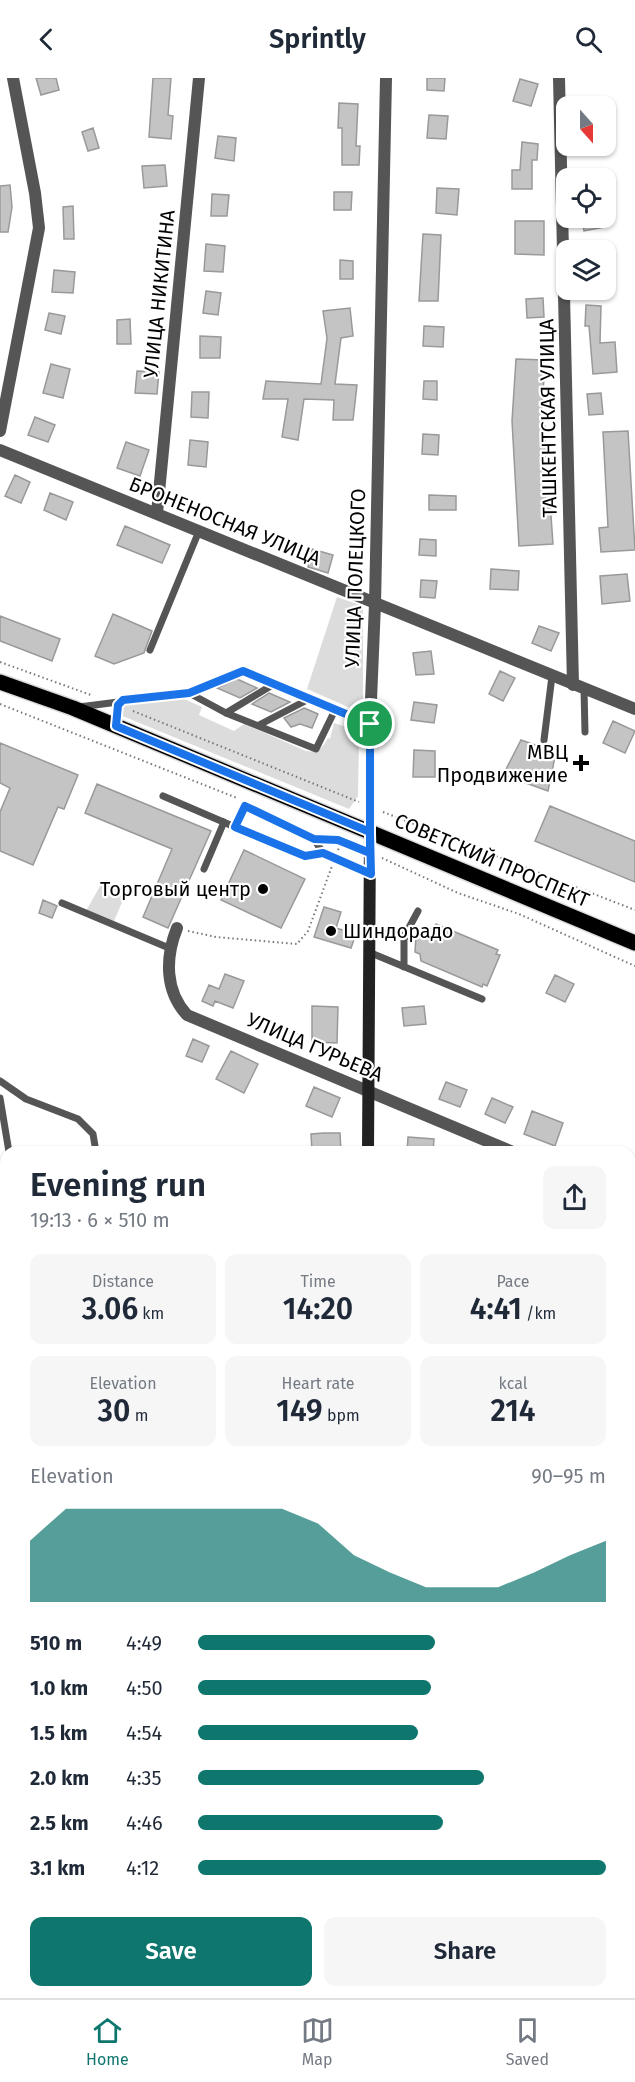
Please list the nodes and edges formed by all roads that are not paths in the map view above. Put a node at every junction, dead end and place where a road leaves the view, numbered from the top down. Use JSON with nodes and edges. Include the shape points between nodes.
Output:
{"nodes":[{"id":1,"x":13,"y":78,"type":"edge"},
{"id":2,"x":199,"y":78,"type":"edge"},
{"id":3,"x":386,"y":78,"type":"edge"},
{"id":4,"x":559,"y":78,"type":"edge"},
{"id":5,"x":0,"y":431,"type":"edge"},
{"id":6,"x":0,"y":450,"type":"edge"},
{"id":7,"x":157,"y":513,"type":"junction"},
{"id":8,"x":199,"y":531,"type":"junction"},
{"id":9,"x":375,"y":604,"type":"junction"},
{"id":10,"x":150,"y":650,"type":"dead end"},
{"id":11,"x":552,"y":676,"type":"junction"},
{"id":12,"x":0,"y":682,"type":"edge"},
{"id":13,"x":274,"y":684,"type":"junction"},
{"id":14,"x":579,"y":687,"type":"junction"},
{"id":15,"x":189,"y":693,"type":"junction"},
{"id":16,"x":309,"y":699,"type":"junction"},
{"id":17,"x":120,"y":702,"type":"junction"},
{"id":18,"x":73,"y":708,"type":"junction"},
{"id":19,"x":635,"y":709,"type":"edge"},
{"id":20,"x":335,"y":710,"type":"junction"},
{"id":21,"x":226,"y":713,"type":"junction"},
{"id":22,"x":370,"y":724,"type":"junction"},
{"id":23,"x":258,"y":725,"type":"junction"},
{"id":24,"x":116,"y":726,"type":"junction"},
{"id":25,"x":585,"y":732,"type":"dead end"},
{"id":26,"x":544,"y":740,"type":"dead end"},
{"id":27,"x":163,"y":796,"type":"dead end"},
{"id":28,"x":224,"y":822,"type":"junction"},
{"id":29,"x":235,"y":827,"type":"junction"},
{"id":30,"x":370,"y":832,"type":"junction"},
{"id":31,"x":323,"y":853,"type":"junction"},
{"id":32,"x":204,"y":869,"type":"dead end"},
{"id":33,"x":371,"y":874,"type":"junction"},
{"id":34,"x":62,"y":903,"type":"dead end"},
{"id":35,"x":418,"y":911,"type":"dead end"},
{"id":36,"x":177,"y":928,"type":"road end"},
{"id":37,"x":371,"y":933,"type":"junction"},
{"id":38,"x":408,"y":936,"type":"junction"},
{"id":39,"x":635,"y":943,"type":"edge"},
{"id":40,"x":169,"y":948,"type":"junction"},
{"id":41,"x":371,"y":953,"type":"junction"},
{"id":42,"x":404,"y":967,"type":"junction"},
{"id":43,"x":482,"y":999,"type":"dead end"},
{"id":44,"x":0,"y":1080,"type":"edge"},
{"id":45,"x":370,"y":1090,"type":"junction"},
{"id":46,"x":0,"y":1098,"type":"edge"},
{"id":47,"x":8,"y":1146,"type":"edge"},
{"id":48,"x":95,"y":1146,"type":"edge"},
{"id":49,"x":368,"y":1146,"type":"edge"},
{"id":50,"x":499,"y":1146,"type":"edge"}],
"edges":[{"from":1,"to":5,"type":"street","via":[[39,228]]},
{"from":2,"to":7,"type":"street","name":"УЛИЦА НИКИТИНА"},
{"from":3,"to":9,"type":"street","name":"УЛИЦА ПОЛЕЦКОГО"},
{"from":4,"to":14,"type":"street","name":"ТАШКЕНТСКАЯ УЛИЦА"},
{"from":6,"to":7,"type":"street","name":"БРОНЕНОСНАЯ УЛИЦА"},
{"from":7,"to":8,"type":"street","name":"БРОНЕНОСНАЯ УЛИЦА"},
{"from":8,"to":9,"type":"street","name":"БРОНЕНОСНАЯ УЛИЦА"},
{"from":8,"to":10,"type":"lane"},
{"from":9,"to":11,"type":"street","name":"БРОНЕНОСНАЯ УЛИЦА"},
{"from":9,"to":22,"type":"street","name":"УЛИЦА ПОЛЕЦКОГО"},
{"from":11,"to":14,"type":"street","name":"БРОНЕНОСНАЯ УЛИЦА"},
{"from":11,"to":26,"type":"lane"},
{"from":12,"to":18,"type":"main road","name":"СОВЕТСКИЙ ПРОСПЕКТ"},
{"from":13,"to":15,"type":"lane","via":[[243,671]]},
{"from":13,"to":16,"type":"lane"},
{"from":13,"to":21,"type":"lane"},
{"from":14,"to":19,"type":"street","name":"БРОНЕНОСНАЯ УЛИЦА"},
{"from":14,"to":25,"type":"lane"},
{"from":15,"to":17,"type":"lane"},
{"from":15,"to":21,"type":"lane"},
{"from":16,"to":20,"type":"lane"},
{"from":16,"to":23,"type":"lane"},
{"from":17,"to":18,"type":"lane"},
{"from":17,"to":24,"type":"lane"},
{"from":18,"to":24,"type":"main road","name":"СОВЕТСКИЙ ПРОСПЕКТ"},
{"from":20,"to":22,"type":"lane"},
{"from":20,"to":23,"type":"lane","via":[[316,749]]},
{"from":21,"to":23,"type":"lane"},
{"from":22,"to":30,"type":"street","name":"УЛИЦА ПОЛЕЦКОГО"},
{"from":24,"to":30,"type":"main road","name":"СОВЕТСКИЙ ПРОСПЕКТ"},
{"from":27,"to":28,"type":"lane"},
{"from":28,"to":29,"type":"lane"},
{"from":28,"to":32,"type":"lane"},
{"from":29,"to":31,"type":"lane","via":[[305,856]]},
{"from":29,"to":31,"type":"lane","via":[[245,806],[314,839]]},
{"from":30,"to":33,"type":"street","name":"УЛИЦА ПОЛЕЦКОГО"},
{"from":30,"to":39,"type":"main road","name":"СОВЕТСКИЙ ПРОСПЕКТ"},
{"from":31,"to":33,"type":"lane"},
{"from":33,"to":37,"type":"street","name":"УЛИЦА ПОЛЕЦКОГО"},
{"from":34,"to":40,"type":"lane"},
{"from":35,"to":38,"type":"lane"},
{"from":36,"to":40,"type":"street","name":"УЛИЦА ГУРЬЕВА"},
{"from":37,"to":38,"type":"lane"},
{"from":37,"to":41,"type":"street","name":"УЛИЦА ПОЛЕЦКОГО"},
{"from":38,"to":42,"type":"lane","via":[[402,947]]},
{"from":40,"to":45,"type":"street","name":"УЛИЦА ГУРЬЕВА","via":[[175,1002],[187,1015]]},
{"from":41,"to":42,"type":"lane"},
{"from":41,"to":45,"type":"street","name":"УЛИЦА ПОЛЕЦКОГО"},
{"from":42,"to":43,"type":"lane"},
{"from":44,"to":48,"type":"lane","via":[[26,1099],[78,1119],[93,1134]]},
{"from":45,"to":49,"type":"street","name":"УЛИЦА ПОЛЕЦКОГО"},
{"from":45,"to":50,"type":"street","name":"УЛИЦА ГУРЬЕВА"},
{"from":46,"to":47,"type":"lane"}]}
